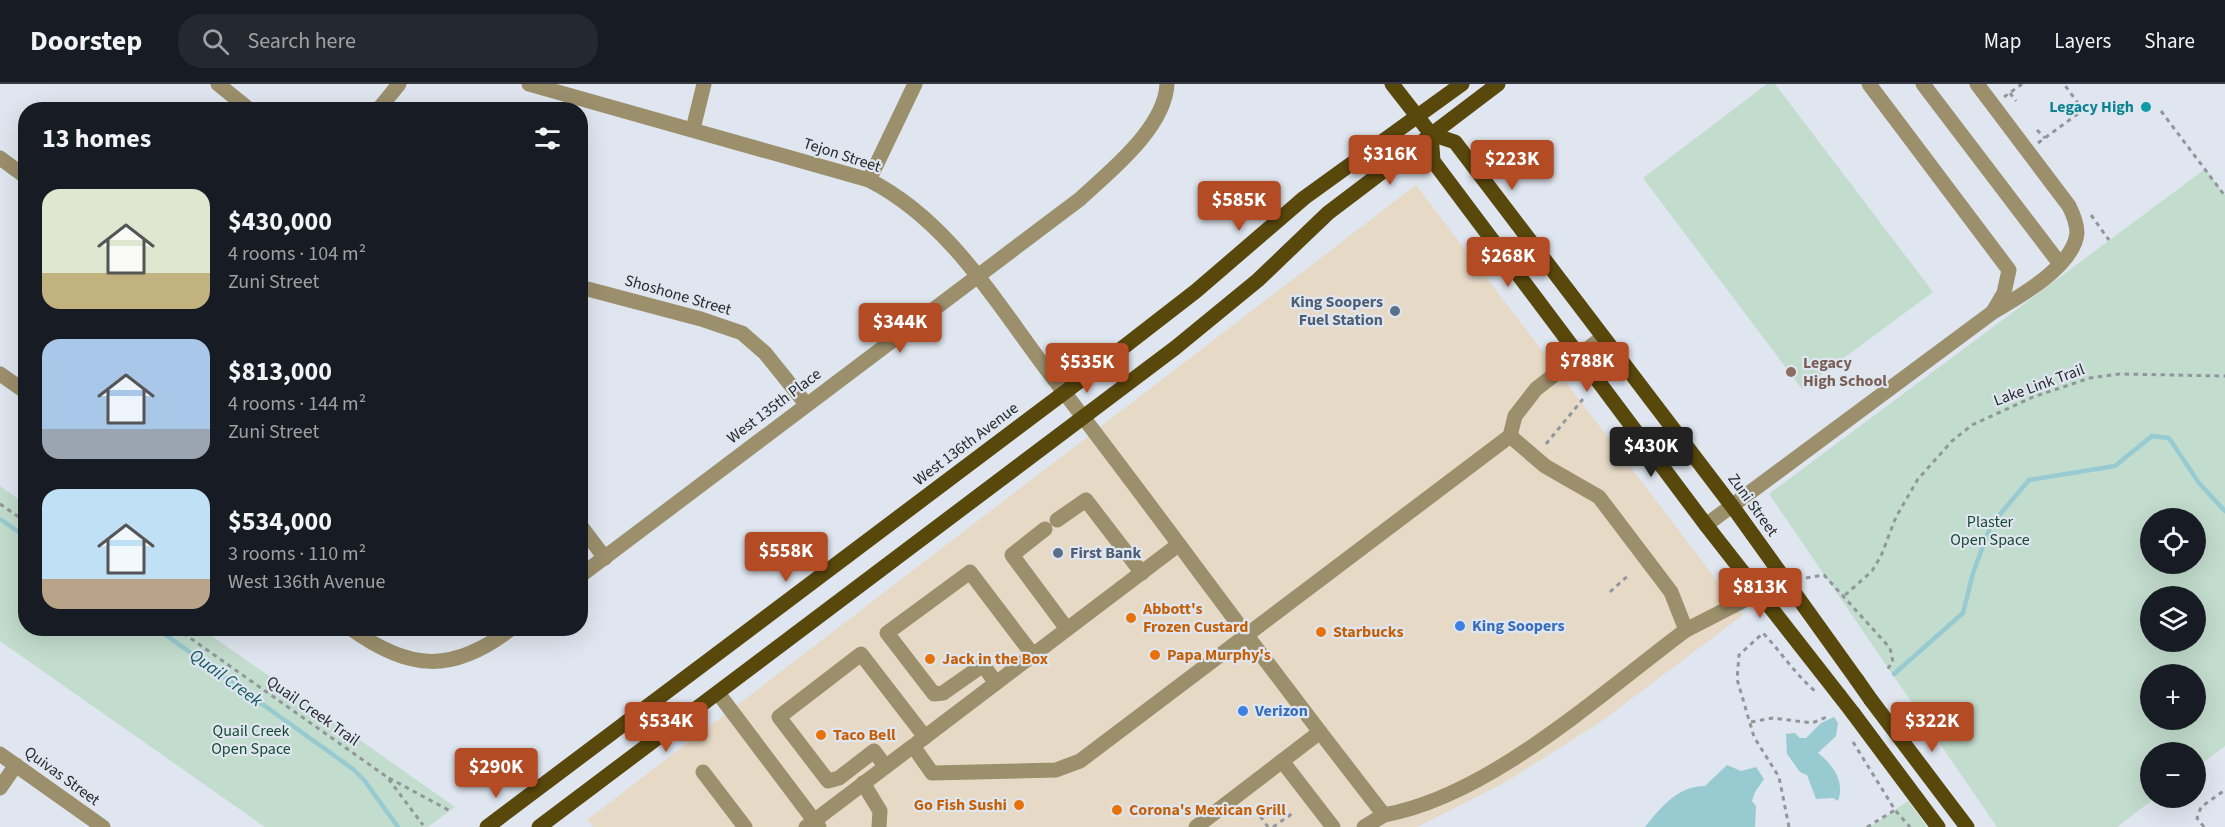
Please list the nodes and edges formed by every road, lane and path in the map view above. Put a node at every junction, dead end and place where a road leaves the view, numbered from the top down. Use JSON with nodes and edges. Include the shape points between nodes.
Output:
{"nodes":[{"id":1,"x":218,"y":84,"type":"edge"},
{"id":2,"x":399,"y":84,"type":"edge"},
{"id":3,"x":529,"y":84,"type":"edge"},
{"id":4,"x":704,"y":84,"type":"edge"},
{"id":5,"x":915,"y":84,"type":"edge"},
{"id":6,"x":1392,"y":84,"type":"edge"},
{"id":7,"x":1462,"y":84,"type":"edge"},
{"id":8,"x":1498,"y":84,"type":"edge"},
{"id":9,"x":1869,"y":84,"type":"edge"},
{"id":10,"x":1923,"y":84,"type":"edge"},
{"id":11,"x":1977,"y":84,"type":"edge"},
{"id":12,"x":2022,"y":84,"type":"edge"},
{"id":13,"x":2064,"y":84,"type":"edge"},
{"id":14,"x":1167,"y":88,"type":"edge"},
{"id":15,"x":2010,"y":93,"type":"junction"},
{"id":16,"x":2003,"y":98,"type":"dead end"},
{"id":17,"x":2016,"y":101,"type":"dead end"},
{"id":18,"x":240,"y":102,"type":"edge"},
{"id":19,"x":384,"y":102,"type":"edge"},
{"id":20,"x":2161,"y":111,"type":"dead end"},
{"id":21,"x":1417,"y":116,"type":"junction"},
{"id":22,"x":693,"y":129,"type":"junction"},
{"id":23,"x":2037,"y":130,"type":"dead end"},
{"id":24,"x":1431,"y":134,"type":"junction"},
{"id":25,"x":2044,"y":138,"type":"junction"},
{"id":26,"x":2037,"y":144,"type":"dead end"},
{"id":27,"x":0,"y":159,"type":"edge"},
{"id":28,"x":18,"y":171,"type":"edge"},
{"id":29,"x":869,"y":180,"type":"junction"},
{"id":30,"x":2225,"y":196,"type":"edge"},
{"id":31,"x":2060,"y":264,"type":"junction"},
{"id":32,"x":976,"y":276,"type":"junction"},
{"id":33,"x":588,"y":289,"type":"edge"},
{"id":34,"x":1993,"y":312,"type":"junction"},
{"id":35,"x":1603,"y":338,"type":"junction"},
{"id":36,"x":1579,"y":355,"type":"junction"},
{"id":37,"x":0,"y":374,"type":"edge"},
{"id":38,"x":2225,"y":376,"type":"edge"},
{"id":39,"x":18,"y":386,"type":"edge"},
{"id":40,"x":1065,"y":392,"type":"junction"},
{"id":41,"x":1583,"y":399,"type":"dead end"},
{"id":42,"x":806,"y":404,"type":"junction"},
{"id":43,"x":1084,"y":417,"type":"junction"},
{"id":44,"x":1510,"y":436,"type":"junction"},
{"id":45,"x":1546,"y":444,"type":"dead end"},
{"id":46,"x":0,"y":504,"type":"edge"},
{"id":47,"x":1732,"y":506,"type":"junction"},
{"id":48,"x":18,"y":516,"type":"edge"},
{"id":49,"x":1707,"y":525,"type":"junction"},
{"id":50,"x":588,"y":536,"type":"edge"},
{"id":51,"x":1178,"y":545,"type":"junction"},
{"id":52,"x":605,"y":558,"type":"junction"},
{"id":53,"x":588,"y":570,"type":"edge"},
{"id":54,"x":1142,"y":573,"type":"junction"},
{"id":55,"x":1630,"y":574,"type":"dead end"},
{"id":56,"x":1806,"y":578,"type":"dead end"},
{"id":57,"x":1610,"y":592,"type":"dead end"},
{"id":58,"x":1760,"y":592,"type":"junction"},
{"id":59,"x":1845,"y":596,"type":"junction"},
{"id":60,"x":1067,"y":629,"type":"junction"},
{"id":61,"x":1686,"y":630,"type":"junction"},
{"id":62,"x":187,"y":636,"type":"edge"},
{"id":63,"x":363,"y":636,"type":"edge"},
{"id":64,"x":500,"y":636,"type":"edge"},
{"id":65,"x":1247,"y":636,"type":"junction"},
{"id":66,"x":1033,"y":655,"type":"junction"},
{"id":67,"x":1885,"y":672,"type":"dead end"},
{"id":68,"x":996,"y":683,"type":"junction"},
{"id":69,"x":718,"y":693,"type":"junction"},
{"id":70,"x":1823,"y":698,"type":"dead end"},
{"id":71,"x":1829,"y":716,"type":"dead end"},
{"id":72,"x":1751,"y":722,"type":"junction"},
{"id":73,"x":1320,"y":732,"type":"junction"},
{"id":74,"x":1852,"y":739,"type":"dead end"},
{"id":75,"x":919,"y":741,"type":"junction"},
{"id":76,"x":0,"y":754,"type":"edge"},
{"id":77,"x":1282,"y":761,"type":"junction"},
{"id":78,"x":16,"y":765,"type":"junction"},
{"id":79,"x":885,"y":766,"type":"junction"},
{"id":80,"x":703,"y":772,"type":"dead end"},
{"id":81,"x":387,"y":777,"type":"junction"},
{"id":82,"x":863,"y":783,"type":"junction"},
{"id":83,"x":0,"y":788,"type":"edge"},
{"id":84,"x":2225,"y":790,"type":"edge"},
{"id":85,"x":1255,"y":809,"type":"dead end"},
{"id":86,"x":1895,"y":810,"type":"junction"},
{"id":87,"x":452,"y":812,"type":"dead end"},
{"id":88,"x":1293,"y":813,"type":"dead end"},
{"id":89,"x":1384,"y":815,"type":"junction"},
{"id":90,"x":423,"y":825,"type":"dead end"},
{"id":91,"x":813,"y":825,"type":"edge"},
{"id":92,"x":103,"y":827,"type":"edge"},
{"id":93,"x":487,"y":827,"type":"edge"},
{"id":94,"x":539,"y":827,"type":"edge"},
{"id":95,"x":745,"y":827,"type":"edge"},
{"id":96,"x":879,"y":827,"type":"edge"},
{"id":97,"x":1196,"y":827,"type":"edge"},
{"id":98,"x":1270,"y":827,"type":"edge"},
{"id":99,"x":1333,"y":827,"type":"edge"},
{"id":100,"x":1364,"y":827,"type":"edge"},
{"id":101,"x":1789,"y":827,"type":"edge"},
{"id":102,"x":1867,"y":827,"type":"edge"},
{"id":103,"x":1910,"y":827,"type":"edge"},
{"id":104,"x":1938,"y":827,"type":"edge"},
{"id":105,"x":1967,"y":827,"type":"edge"},
{"id":106,"x":2204,"y":827,"type":"edge"}],
"edges":[{"from":1,"to":18,"type":"street"},
{"from":2,"to":19,"type":"street"},
{"from":3,"to":22,"type":"street","name":"Tejon Street"},
{"from":4,"to":22,"type":"street"},
{"from":5,"to":29,"type":"street"},
{"from":6,"to":21,"type":"main road","name":"Zuni Street"},
{"from":7,"to":21,"type":"main road","name":"West 136th Avenue"},
{"from":8,"to":24,"type":"main road"},
{"from":9,"to":34,"type":"street","via":[[2009,270],[2004,293]]},
{"from":10,"to":31,"type":"street"},
{"from":11,"to":31,"type":"street","via":[[2069,206],[2077,233]]},
{"from":12,"to":15,"type":"path"},
{"from":13,"to":25,"type":"path","via":[[2083,110]]},
{"from":14,"to":32,"type":"street","name":"West 135th Place","via":[[1152,126],[1109,172],[1080,200]]},
{"from":15,"to":16,"type":"path"},
{"from":15,"to":17,"type":"path"},
{"from":20,"to":30,"type":"path"},
{"from":21,"to":24,"type":"main road","name":"Zuni Street"},
{"from":21,"to":40,"type":"main road","name":"West 136th Avenue","via":[[1304,198],[1196,291]]},
{"from":22,"to":29,"type":"street","name":"Tejon Street"},
{"from":23,"to":25,"type":"path"},
{"from":24,"to":35,"type":"main road","name":"Zuni Street","via":[[1455,142]]},
{"from":24,"to":36,"type":"main road","via":[[1433,161]]},
{"from":24,"to":43,"type":"main road","via":[[1328,213],[1220,313]]},
{"from":25,"to":26,"type":"path"},
{"from":27,"to":28,"type":"street"},
{"from":29,"to":32,"type":"street","name":"Tejon Street","via":[[923,214]]},
{"from":31,"to":34,"type":"street","via":[[2022,296]]},
{"from":32,"to":40,"type":"street","name":"Tejon Street"},
{"from":32,"to":42,"type":"street","name":"West 135th Place"},
{"from":33,"to":42,"type":"street","name":"Shoshone Street","via":[[701,318],[742,333],[765,353]]},
{"from":34,"to":47,"type":"street"},
{"from":35,"to":36,"type":"street"},
{"from":35,"to":47,"type":"main road","name":"Zuni Street"},
{"from":36,"to":44,"type":"street","via":[[1536,389],[1515,416]]},
{"from":36,"to":49,"type":"main road"},
{"from":37,"to":39,"type":"street"},
{"from":38,"to":59,"type":"path","name":"Lake Link Trail","via":[[2119,374],[2090,378],[2032,397],[1972,425],[1918,478],[1872,571]]},
{"from":40,"to":43,"type":"street","name":"Tejon Street"},
{"from":40,"to":93,"type":"main road","name":"West 136th Avenue"},
{"from":41,"to":45,"type":"path"},
{"from":42,"to":52,"type":"street","name":"West 135th Place"},
{"from":43,"to":51,"type":"street","name":"Tejon Street"},
{"from":43,"to":69,"type":"main road"},
{"from":44,"to":61,"type":"street","via":[[1545,466],[1599,497],[1671,592]]},
{"from":44,"to":65,"type":"street"},
{"from":46,"to":48,"type":"path"},
{"from":47,"to":49,"type":"street"},
{"from":47,"to":105,"type":"main road","name":"Zuni Street","bridge":true},
{"from":49,"to":58,"type":"main road"},
{"from":50,"to":52,"type":"street"},
{"from":51,"to":54,"type":"street"},
{"from":51,"to":65,"type":"street","name":"Tejon Street"},
{"from":52,"to":53,"type":"street","name":"West 135th Place"},
{"from":54,"to":60,"type":"street"},
{"from":54,"to":60,"type":"street","via":[[1086,500],[1051,525],[1012,555]]},
{"from":55,"to":57,"type":"path"},
{"from":56,"to":59,"type":"path","via":[[1824,575]]},
{"from":58,"to":61,"type":"street"},
{"from":58,"to":104,"type":"main road","bridge":true},
{"from":59,"to":67,"type":"path","via":[[1890,648],[1893,662]]},
{"from":60,"to":66,"type":"street"},
{"from":61,"to":89,"type":"street","via":[[1498,770],[1412,810]]},
{"from":62,"to":81,"type":"path","name":"Quail Creek Trail"},
{"from":63,"to":64,"type":"street","via":[[400,658],[430,662],[470,655]]},
{"from":65,"to":73,"type":"street","name":"Tejon Street"},
{"from":65,"to":75,"type":"street","via":[[1080,761],[1056,770],[932,772]]},
{"from":66,"to":68,"type":"street"},
{"from":66,"to":68,"type":"street","via":[[970,572],[887,633],[934,694],[944,693],[982,665]]},
{"from":68,"to":75,"type":"street"},
{"from":69,"to":91,"type":"street"},
{"from":69,"to":94,"type":"main road"},
{"from":70,"to":72,"type":"path","via":[[1798,677],[1784,655],[1762,633],[1739,655],[1736,667]]},
{"from":71,"to":72,"type":"path","via":[[1812,723],[1773,718]]},
{"from":72,"to":101,"type":"path","via":[[1754,737],[1779,777]]},
{"from":73,"to":77,"type":"street"},
{"from":73,"to":89,"type":"street","name":"Tejon Street"},
{"from":74,"to":86,"type":"path"},
{"from":75,"to":79,"type":"street"},
{"from":75,"to":79,"type":"street","via":[[861,654],[779,717],[828,781],[839,778],[874,751]]},
{"from":76,"to":78,"type":"street","name":"Quivas Street"},
{"from":77,"to":97,"type":"street"},
{"from":77,"to":99,"type":"street"},
{"from":78,"to":83,"type":"street"},
{"from":78,"to":92,"type":"street","name":"Quivas Street"},
{"from":79,"to":82,"type":"street"},
{"from":80,"to":95,"type":"street"},
{"from":81,"to":87,"type":"path"},
{"from":81,"to":90,"type":"path","name":"Quail Creek Trail"},
{"from":82,"to":91,"type":"street"},
{"from":82,"to":96,"type":"street","via":[[880,811]]},
{"from":84,"to":106,"type":"path","via":[[2200,807],[2197,818]]},
{"from":85,"to":98,"type":"path"},
{"from":86,"to":102,"type":"path"},
{"from":86,"to":103,"type":"path"},
{"from":88,"to":98,"type":"path"},
{"from":89,"to":100,"type":"street"}]}
